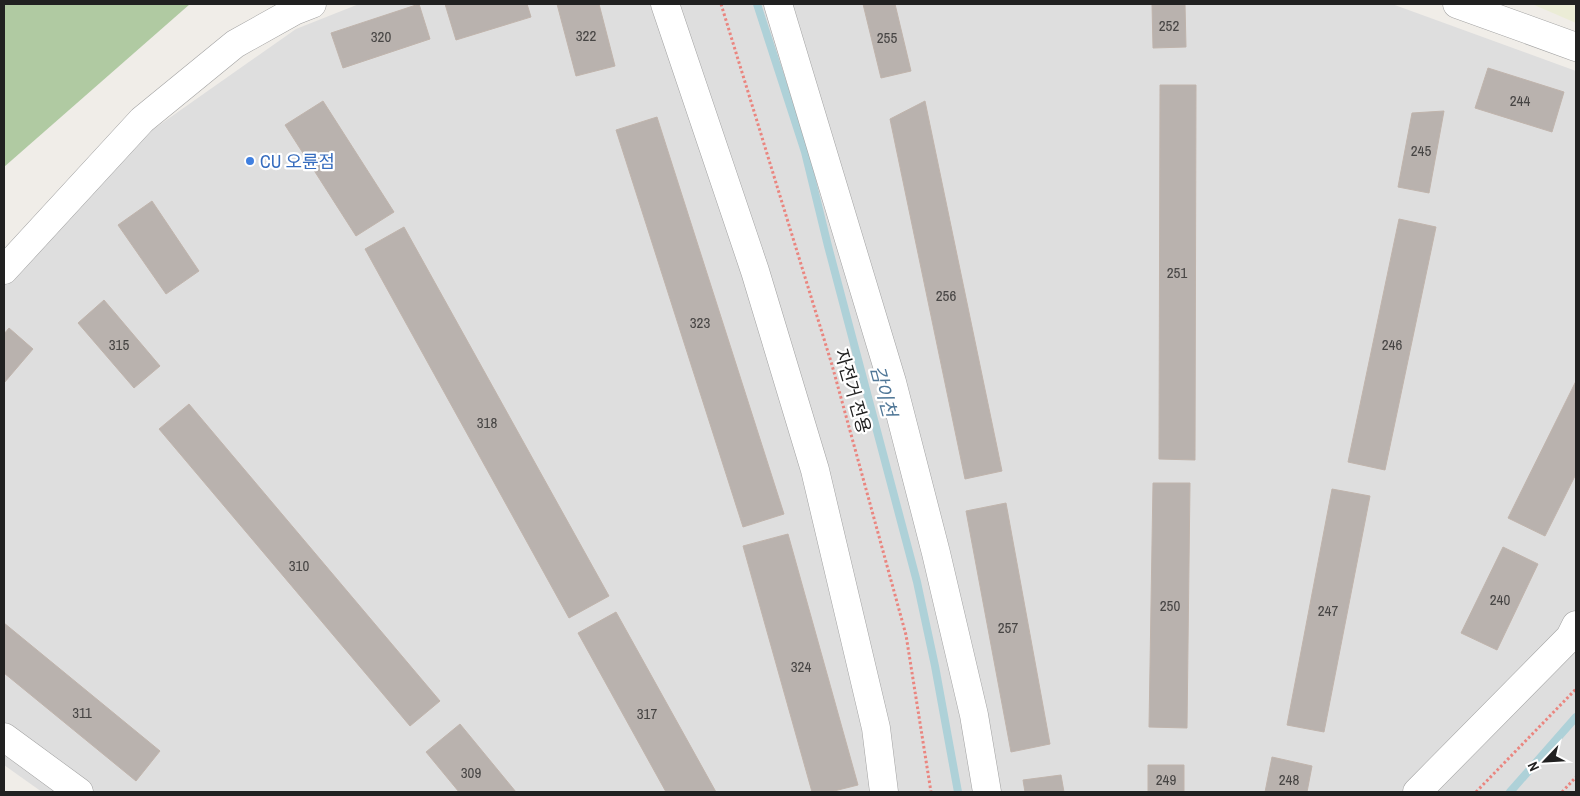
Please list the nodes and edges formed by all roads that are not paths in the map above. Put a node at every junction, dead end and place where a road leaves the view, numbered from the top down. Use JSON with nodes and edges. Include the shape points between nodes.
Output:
{"nodes":[{"id":1,"x":312,"y":4,"type":"edge"},
{"id":2,"x":665,"y":4,"type":"edge"},
{"id":3,"x":778,"y":4,"type":"edge"},
{"id":4,"x":1457,"y":4,"type":"edge"},
{"id":5,"x":1576,"y":47,"type":"edge"},
{"id":6,"x":4,"y":270,"type":"edge"},
{"id":7,"x":1576,"y":625,"type":"edge"},
{"id":8,"x":4,"y":737,"type":"edge"},
{"id":9,"x":78,"y":792,"type":"edge"},
{"id":10,"x":884,"y":792,"type":"edge"},
{"id":11,"x":986,"y":792,"type":"edge"},
{"id":12,"x":1417,"y":792,"type":"edge"}],
"edges":[{"from":1,"to":6,"type":"street","via":[[235,44],[142,120]]},
{"from":2,"to":10,"type":"street","via":[[755,271],[815,470],[876,728]]},
{"from":3,"to":11,"type":"street","via":[[892,382],[972,706]]},
{"from":4,"to":5,"type":"street"},
{"from":7,"to":12,"type":"street","via":[[1570,637]]},
{"from":8,"to":9,"type":"street"}]}
